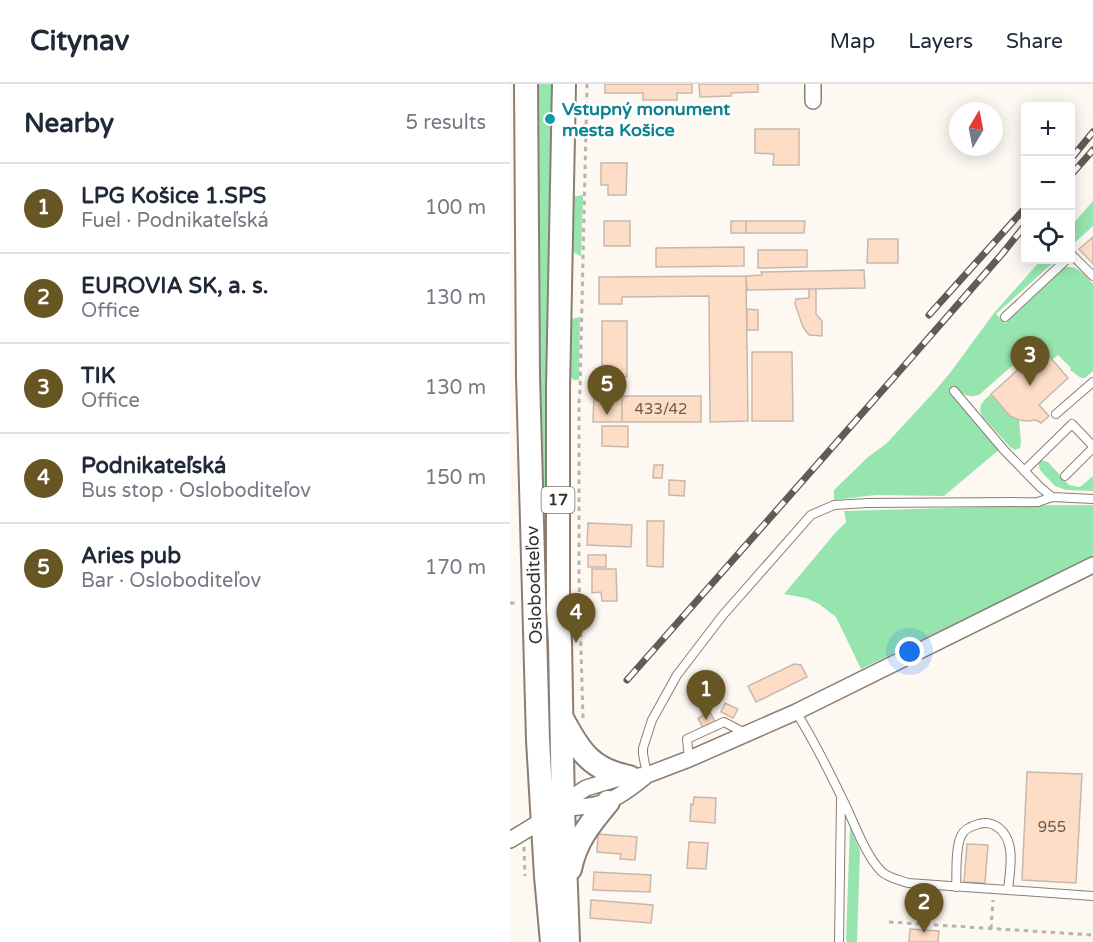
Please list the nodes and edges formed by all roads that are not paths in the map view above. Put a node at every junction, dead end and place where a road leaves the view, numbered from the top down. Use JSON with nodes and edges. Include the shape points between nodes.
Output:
{"nodes":[{"id":1,"x":526,"y":84,"type":"edge"},
{"id":2,"x":564,"y":84,"type":"edge"},
{"id":3,"x":813,"y":84,"type":"edge"},
{"id":4,"x":813,"y":101,"type":"dead end"},
{"id":5,"x":1075,"y":258,"type":"edge"},
{"id":6,"x":1062,"y":264,"type":"edge"},
{"id":7,"x":1093,"y":276,"type":"edge"},
{"id":8,"x":1005,"y":317,"type":"dead end"},
{"id":9,"x":1093,"y":382,"type":"edge"},
{"id":10,"x":954,"y":391,"type":"dead end"},
{"id":11,"x":1056,"y":414,"type":"dead end"},
{"id":12,"x":1093,"y":447,"type":"edge"},
{"id":13,"x":1024,"y":471,"type":"junction"},
{"id":14,"x":1065,"y":476,"type":"dead end"},
{"id":15,"x":1052,"y":497,"type":"junction"},
{"id":16,"x":1093,"y":499,"type":"edge"},
{"id":17,"x":1093,"y":565,"type":"edge"},
{"id":18,"x":796,"y":711,"type":"junction"},
{"id":19,"x":561,"y":716,"type":"junction"},
{"id":20,"x":638,"y":776,"type":"junction"},
{"id":21,"x":841,"y":795,"type":"junction"},
{"id":22,"x":608,"y":802,"type":"junction"},
{"id":23,"x":563,"y":808,"type":"junction"},
{"id":24,"x":543,"y":820,"type":"junction"},
{"id":25,"x":510,"y":840,"type":"edge"},
{"id":26,"x":567,"y":882,"type":"junction"},
{"id":27,"x":956,"y":887,"type":"junction"},
{"id":28,"x":1008,"y":890,"type":"junction"},
{"id":29,"x":1093,"y":896,"type":"edge"},
{"id":30,"x":552,"y":942,"type":"edge"},
{"id":31,"x":568,"y":942,"type":"edge"},
{"id":32,"x":839,"y":942,"type":"edge"}],
"edges":[{"from":1,"to":24,"type":"main road","name":"Osloboditeľov","number":"17","via":[[528,376]]},
{"from":2,"to":19,"type":"main road","name":"Osloboditeľov","number":"17","via":[[558,413]]},
{"from":3,"to":4,"type":"street"},
{"from":5,"to":7,"type":"lane"},
{"from":6,"to":8,"type":"lane"},
{"from":9,"to":11,"type":"lane"},
{"from":10,"to":13,"type":"lane"},
{"from":12,"to":13,"type":"lane","via":[[1072,424]]},
{"from":12,"to":14,"type":"lane"},
{"from":13,"to":15,"type":"lane"},
{"from":15,"to":16,"type":"lane"},
{"from":15,"to":20,"type":"lane","via":[[1038,502],[867,502],[834,505],[811,515],[723,615],[677,675],[652,720]]},
{"from":17,"to":18,"type":"street"},
{"from":18,"to":20,"type":"street","via":[[689,759]]},
{"from":18,"to":21,"type":"lane"},
{"from":19,"to":20,"type":"main road","via":[[588,758],[614,774]]},
{"from":19,"to":23,"type":"main road","name":"Osloboditeľov","number":"17"},
{"from":20,"to":22,"type":"street","via":[[622,794]]},
{"from":20,"to":23,"type":"street","via":[[586,788]]},
{"from":21,"to":27,"type":"lane","via":[[866,847],[886,875],[908,883]]},
{"from":21,"to":32,"type":"lane"},
{"from":22,"to":23,"type":"street"},
{"from":22,"to":26,"type":"main road","via":[[585,831]]},
{"from":23,"to":24,"type":"street"},
{"from":23,"to":26,"type":"main road","name":"Osloboditeľov","number":"17"},
{"from":24,"to":25,"type":"street"},
{"from":24,"to":30,"type":"main road","name":"Osloboditeľov","number":"17"},
{"from":26,"to":31,"type":"main road","name":"Osloboditeľov","number":"17"},
{"from":27,"to":28,"type":"lane"},
{"from":27,"to":28,"type":"lane","via":[[959,839],[964,830],[983,823],[993,824],[1008,838]]},
{"from":28,"to":29,"type":"lane"}]}
